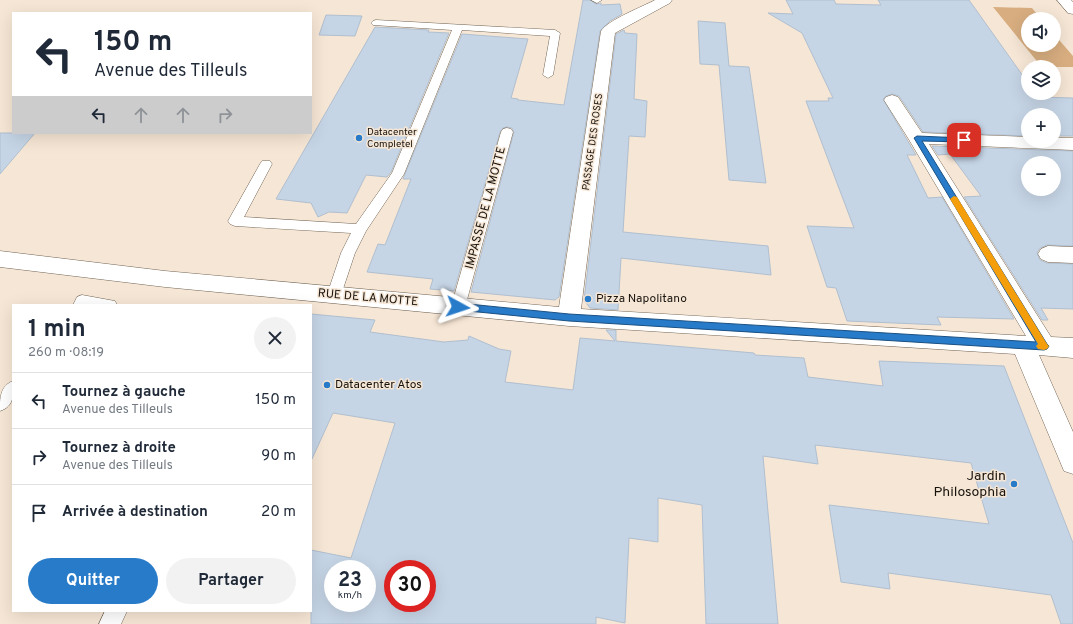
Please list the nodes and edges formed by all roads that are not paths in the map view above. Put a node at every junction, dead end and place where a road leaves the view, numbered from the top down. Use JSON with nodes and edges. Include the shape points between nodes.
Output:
{"nodes":[{"id":1,"x":663,"y":0,"type":"edge"},
{"id":2,"x":1064,"y":0,"type":"edge"},
{"id":3,"x":1073,"y":10,"type":"edge"},
{"id":4,"x":376,"y":23,"type":"dead end"},
{"id":5,"x":458,"y":27,"type":"junction"},
{"id":6,"x":548,"y":75,"type":"dead end"},
{"id":7,"x":892,"y":100,"type":"dead end"},
{"id":8,"x":507,"y":132,"type":"dead end"},
{"id":9,"x":917,"y":138,"type":"junction"},
{"id":10,"x":1073,"y":144,"type":"edge"},
{"id":11,"x":266,"y":164,"type":"dead end"},
{"id":12,"x":360,"y":229,"type":"junction"},
{"id":13,"x":1048,"y":254,"type":"dead end"},
{"id":14,"x":1073,"y":255,"type":"edge"},
{"id":15,"x":0,"y":259,"type":"edge"},
{"id":16,"x":334,"y":295,"type":"junction"},
{"id":17,"x":80,"y":304,"type":"edge"},
{"id":18,"x":103,"y":304,"type":"edge"},
{"id":19,"x":458,"y":307,"type":"junction"},
{"id":20,"x":569,"y":317,"type":"junction"},
{"id":21,"x":1034,"y":346,"type":"junction"},
{"id":22,"x":1073,"y":348,"type":"edge"},
{"id":23,"x":1073,"y":462,"type":"edge"},
{"id":24,"x":116,"y":612,"type":"edge"},
{"id":25,"x":109,"y":624,"type":"edge"}],
"edges":[{"from":1,"to":20,"type":"street","name":"PASSAGE DES ROSES","via":[[608,31]]},
{"from":2,"to":3,"type":"street"},
{"from":4,"to":5,"type":"lane"},
{"from":5,"to":6,"type":"lane","via":[[555,33]]},
{"from":5,"to":12,"type":"lane","via":[[398,174]]},
{"from":7,"to":9,"type":"street"},
{"from":8,"to":19,"type":"lane","name":"IMPASSE DE LA MOTTE"},
{"from":9,"to":10,"type":"street"},
{"from":9,"to":21,"type":"street"},
{"from":11,"to":12,"type":"lane","via":[[235,221]]},
{"from":12,"to":16,"type":"lane","via":[[348,253]]},
{"from":13,"to":14,"type":"street"},
{"from":15,"to":16,"type":"street","name":"RUE DE LA MOTTE","via":[[165,279]]},
{"from":16,"to":19,"type":"street","name":"RUE DE LA MOTTE"},
{"from":17,"to":18,"type":"lane","via":[[82,301]]},
{"from":19,"to":20,"type":"street","name":"RUE DE LA MOTTE"},
{"from":20,"to":21,"type":"street","name":"RUE DE LA MOTTE"},
{"from":21,"to":22,"type":"street","name":"RUE DE LA MOTTE"},
{"from":21,"to":23,"type":"street"},
{"from":24,"to":25,"type":"lane"}]}
